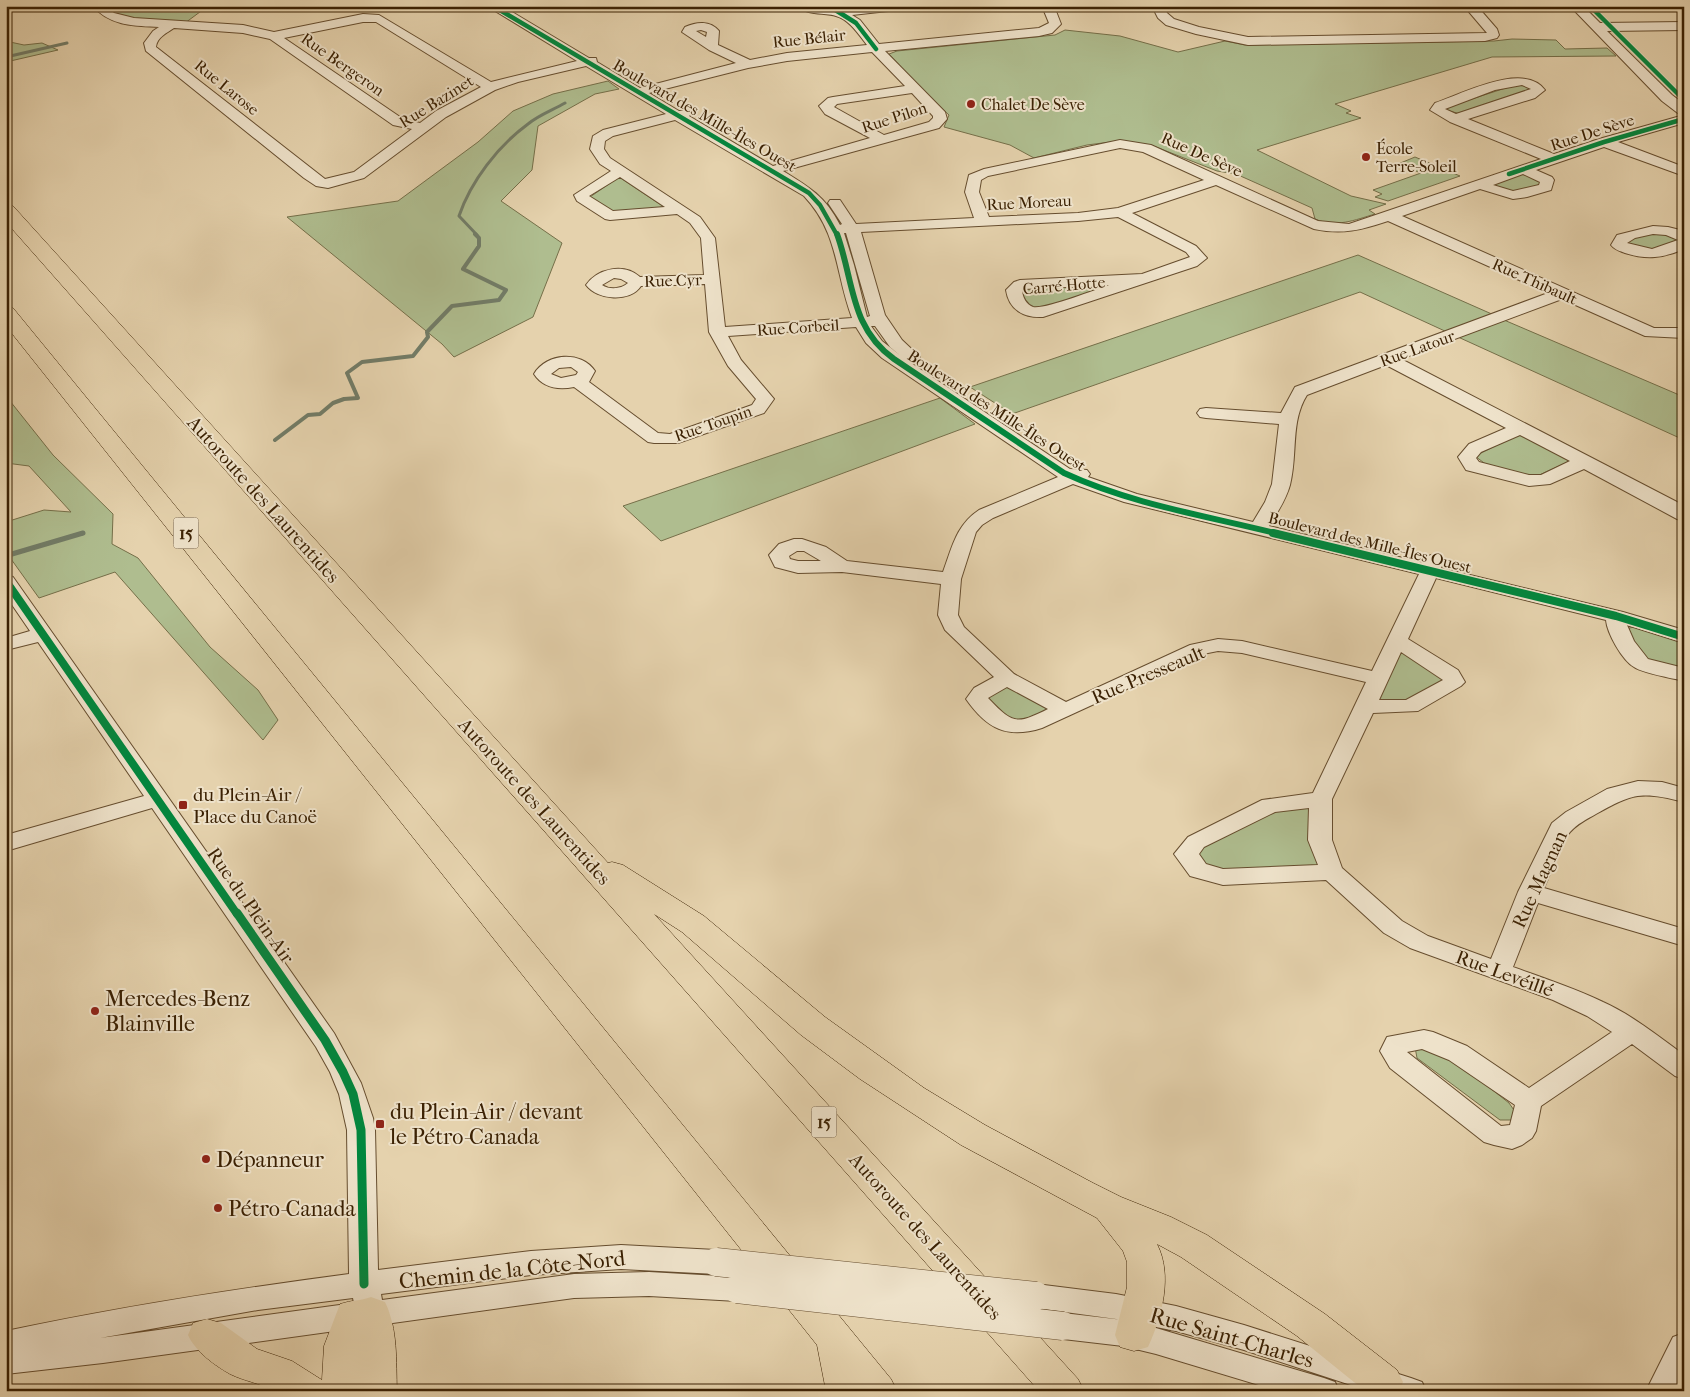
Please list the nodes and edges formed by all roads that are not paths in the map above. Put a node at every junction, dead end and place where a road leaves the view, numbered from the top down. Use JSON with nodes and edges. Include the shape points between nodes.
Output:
{"nodes":[{"id":1,"x":99,"y":6,"type":"edge"},
{"id":2,"x":493,"y":6,"type":"edge"},
{"id":3,"x":507,"y":6,"type":"edge"},
{"id":4,"x":804,"y":6,"type":"edge"},
{"id":5,"x":897,"y":6,"type":"edge"},
{"id":6,"x":1048,"y":6,"type":"edge"},
{"id":7,"x":1158,"y":6,"type":"edge"},
{"id":8,"x":1470,"y":6,"type":"edge"},
{"id":9,"x":1576,"y":6,"type":"edge"},
{"id":10,"x":1590,"y":6,"type":"edge"},
{"id":11,"x":835,"y":9,"type":"edge"},
{"id":12,"x":172,"y":24,"type":"junction"},
{"id":13,"x":1684,"y":26,"type":"edge"},
{"id":14,"x":1597,"y":27,"type":"junction"},
{"id":15,"x":1610,"y":27,"type":"junction"},
{"id":16,"x":274,"y":36,"type":"junction"},
{"id":17,"x":713,"y":47,"type":"dead end"},
{"id":18,"x":876,"y":49,"type":"junction"},
{"id":19,"x":592,"y":61,"type":"junction"},
{"id":20,"x":748,"y":64,"type":"junction"},
{"id":21,"x":490,"y":88,"type":"junction"},
{"id":22,"x":914,"y":88,"type":"junction"},
{"id":23,"x":644,"y":90,"type":"junction"},
{"id":24,"x":1684,"y":100,"type":"edge"},
{"id":25,"x":1684,"y":111,"type":"edge"},
{"id":26,"x":683,"y":113,"type":"junction"},
{"id":27,"x":1454,"y":119,"type":"junction"},
{"id":28,"x":1684,"y":119,"type":"edge"},
{"id":29,"x":422,"y":128,"type":"junction"},
{"id":30,"x":883,"y":140,"type":"junction"},
{"id":31,"x":1604,"y":142,"type":"junction"},
{"id":32,"x":1553,"y":159,"type":"junction"},
{"id":33,"x":778,"y":169,"type":"junction"},
{"id":34,"x":1523,"y":169,"type":"junction"},
{"id":35,"x":620,"y":171,"type":"junction"},
{"id":36,"x":1684,"y":172,"type":"edge"},
{"id":37,"x":309,"y":175,"type":"joint"},
{"id":38,"x":1218,"y":180,"type":"junction"},
{"id":39,"x":1480,"y":184,"type":"junction"},
{"id":40,"x":6,"y":210,"type":"edge"},
{"id":41,"x":678,"y":210,"type":"junction"},
{"id":42,"x":1120,"y":212,"type":"junction"},
{"id":43,"x":1390,"y":216,"type":"junction"},
{"id":44,"x":983,"y":221,"type":"junction"},
{"id":45,"x":843,"y":228,"type":"junction"},
{"id":46,"x":1684,"y":237,"type":"edge"},
{"id":47,"x":1680,"y":249,"type":"edge"},
{"id":48,"x":711,"y":279,"type":"junction"},
{"id":49,"x":1142,"y":279,"type":"junction"},
{"id":50,"x":636,"y":282,"type":"dead end"},
{"id":51,"x":1563,"y":293,"type":"junction"},
{"id":52,"x":6,"y":312,"type":"edge"},
{"id":53,"x":870,"y":322,"type":"junction"},
{"id":54,"x":717,"y":332,"type":"junction"},
{"id":55,"x":1684,"y":334,"type":"edge"},
{"id":56,"x":1387,"y":359,"type":"junction"},
{"id":57,"x":577,"y":380,"type":"dead end"},
{"id":58,"x":1206,"y":413,"type":"dead end"},
{"id":59,"x":1286,"y":420,"type":"junction"},
{"id":60,"x":1521,"y":428,"type":"junction"},
{"id":61,"x":1584,"y":462,"type":"junction"},
{"id":62,"x":1080,"y":474,"type":"junction"},
{"id":63,"x":1684,"y":515,"type":"edge"},
{"id":64,"x":1261,"y":523,"type":"junction"},
{"id":65,"x":1433,"y":565,"type":"junction"},
{"id":66,"x":842,"y":566,"type":"dead end"},
{"id":67,"x":951,"y":579,"type":"junction"},
{"id":68,"x":6,"y":581,"type":"edge"},
{"id":69,"x":1616,"y":616,"type":"junction"},
{"id":70,"x":1682,"y":632,"type":"edge"},
{"id":71,"x":42,"y":634,"type":"junction"},
{"id":72,"x":1397,"y":641,"type":"junction"},
{"id":73,"x":6,"y":644,"type":"edge"},
{"id":74,"x":1684,"y":676,"type":"edge"},
{"id":75,"x":1007,"y":678,"type":"junction"},
{"id":76,"x":1378,"y":680,"type":"junction"},
{"id":77,"x":1365,"y":707,"type":"junction"},
{"id":78,"x":1065,"y":710,"type":"junction"},
{"id":79,"x":1684,"y":795,"type":"edge"},
{"id":80,"x":158,"y":799,"type":"junction"},
{"id":81,"x":1321,"y":799,"type":"junction"},
{"id":82,"x":6,"y":843,"type":"edge"},
{"id":83,"x":583,"y":854,"type":"junction"},
{"id":84,"x":1332,"y":872,"type":"junction"},
{"id":85,"x":1530,"y":892,"type":"junction"},
{"id":86,"x":1684,"y":938,"type":"edge"},
{"id":87,"x":1499,"y":970,"type":"junction"},
{"id":88,"x":1632,"y":1031,"type":"junction"},
{"id":89,"x":1684,"y":1069,"type":"edge"},
{"id":90,"x":1529,"y":1101,"type":"junction"},
{"id":91,"x":1108,"y":1207,"type":"junction"},
{"id":92,"x":363,"y":1304,"type":"junction"},
{"id":93,"x":1137,"y":1323,"type":"junction"},
{"id":94,"x":207,"y":1335,"type":"junction"},
{"id":95,"x":835,"y":1339,"type":"junction"},
{"id":96,"x":6,"y":1344,"type":"edge"},
{"id":97,"x":1684,"y":1346,"type":"edge"},
{"id":98,"x":6,"y":1361,"type":"edge"},
{"id":99,"x":1397,"y":1386,"type":"edge"},
{"id":100,"x":308,"y":1391,"type":"edge"},
{"id":101,"x":342,"y":1391,"type":"edge"},
{"id":102,"x":377,"y":1391,"type":"edge"},
{"id":103,"x":846,"y":1391,"type":"edge"},
{"id":104,"x":877,"y":1391,"type":"edge"},
{"id":105,"x":1064,"y":1391,"type":"edge"},
{"id":106,"x":1324,"y":1391,"type":"edge"},
{"id":107,"x":1661,"y":1391,"type":"edge"}],
"edges":[{"from":1,"to":12,"type":"street","name":"Rue Bergeron","via":[[110,16],[134,22]]},
{"from":2,"to":19,"type":"street","name":"Boulevard des Mille-Îles Ouest"},
{"from":3,"to":19,"type":"street","name":"Boulevard des Mille-Îles Ouest"},
{"from":4,"to":11,"type":"street","via":[[821,11]]},
{"from":5,"to":11,"type":"street"},
{"from":6,"to":18,"type":"street","name":"Rue Bélair","via":[[1055,24],[1048,30]]},
{"from":7,"to":8,"type":"street","via":[[1170,22],[1248,41],[1492,35],[1493,32]]},
{"from":9,"to":14,"type":"street"},
{"from":10,"to":15,"type":"street"},
{"from":11,"to":18,"type":"street","name":"Rue Pilon","via":[[856,24]]},
{"from":12,"to":16,"type":"street","name":"Rue Bergeron","via":[[243,29]]},
{"from":12,"to":37,"type":"street","name":"Rue Larose","via":[[157,34],[150,48]]},
{"from":13,"to":15,"type":"street"},
{"from":14,"to":15,"type":"street"},
{"from":14,"to":25,"type":"street"},
{"from":15,"to":24,"type":"street"},
{"from":16,"to":21,"type":"street","via":[[363,18],[379,19]]},
{"from":16,"to":29,"type":"street","name":"Rue Bergeron","via":[[398,122]]},
{"from":17,"to":20,"type":"street"},
{"from":18,"to":20,"type":"street","name":"Rue Bélair"},
{"from":18,"to":22,"type":"street","name":"Rue Pilon"},
{"from":19,"to":21,"type":"street","name":"Rue Bazinet","via":[[514,79]]},
{"from":19,"to":23,"type":"street","name":"Boulevard des Mille-Îles Ouest"},
{"from":20,"to":23,"type":"street","name":"Rue Bélair"},
{"from":21,"to":29,"type":"street","name":"Rue Bazinet"},
{"from":22,"to":30,"type":"street","name":"Rue Pilon","via":[[940,115],[940,119],[934,126]]},
{"from":22,"to":30,"type":"street","via":[[833,101],[826,106]]},
{"from":23,"to":26,"type":"street","name":"Boulevard des Mille-Îles Ouest"},
{"from":26,"to":33,"type":"street","name":"Boulevard des Mille-Îles Ouest"},
{"from":26,"to":35,"type":"street","name":"Rue Toupin","via":[[619,129],[598,139],[600,155]]},
{"from":27,"to":27,"type":"street","via":[[1530,96],[1540,90],[1534,84],[1518,81],[1440,106],[1437,110]]},
{"from":27,"to":32,"type":"street"},
{"from":28,"to":31,"type":"street","name":"Rue De Sève"},
{"from":29,"to":37,"type":"street","name":"Rue Bazinet","via":[[384,157]]},
{"from":30,"to":33,"type":"street","name":"Rue Pilon"},
{"from":31,"to":32,"type":"street","name":"Rue De Sève"},
{"from":31,"to":36,"type":"street"},
{"from":32,"to":34,"type":"street","name":"Rue De Sève"},
{"from":33,"to":45,"type":"street","name":"Boulevard des Mille-Îles Ouest","via":[[814,197]]},
{"from":34,"to":39,"type":"street","name":"Rue De Sève"},
{"from":34,"to":39,"type":"street","name":"Rue De Sève","via":[[1547,180],[1546,186],[1514,196]]},
{"from":35,"to":41,"type":"street","name":"Rue Toupin"},
{"from":35,"to":41,"type":"street","via":[[581,195],[582,198],[610,216]]},
{"from":38,"to":42,"type":"street","name":"Rue Moreau"},
{"from":38,"to":43,"type":"street","name":"Rue De Sève","via":[[1322,226],[1348,228]]},
{"from":38,"to":44,"type":"street","name":"Rue De Sève","via":[[1146,148],[1120,144],[1091,149],[974,178],[972,192]]},
{"from":39,"to":43,"type":"street","name":"Rue De Sève"},
{"from":40,"to":83,"type":"highway","name":"Autoroute des Laurentides","number":"15"},
{"from":41,"to":48,"type":"street","name":"Rue Toupin","via":[[695,220],[708,238]]},
{"from":42,"to":44,"type":"street","name":"Rue Moreau"},
{"from":42,"to":49,"type":"street","name":"Carré Hotte","via":[[1191,249],[1199,258]]},
{"from":43,"to":51,"type":"street","name":"Rue Thibault"},
{"from":44,"to":45,"type":"street","name":"Rue Moreau"},
{"from":45,"to":53,"type":"street","name":"Boulevard des Mille-Îles Ouest"},
{"from":46,"to":47,"type":"street","via":[[1656,228],[1622,238],[1619,245],[1654,255]]},
{"from":48,"to":50,"type":"street","name":"Rue Cyr"},
{"from":48,"to":54,"type":"street","name":"Rue Toupin"},
{"from":49,"to":49,"type":"street","name":"Carré Hotte","via":[[1020,285],[1014,290],[1014,296],[1024,311],[1043,312]]},
{"from":51,"to":55,"type":"street","name":"Rue Thibault","via":[[1651,332]]},
{"from":51,"to":56,"type":"street","name":"Rue Latour"},
{"from":52,"to":95,"type":"highway","number":"15"},
{"from":53,"to":54,"type":"street","name":"Rue Corbeil"},
{"from":53,"to":62,"type":"street","name":"Boulevard des Mille-Îles Ouest","via":[[906,353]]},
{"from":54,"to":57,"type":"street","name":"Rue Toupin","via":[[734,362],[765,399],[758,409],[672,439],[654,438]]},
{"from":56,"to":59,"type":"street","name":"Rue Latour","via":[[1301,391]]},
{"from":56,"to":60,"type":"street"},
{"from":58,"to":59,"type":"street"},
{"from":59,"to":64,"type":"street","name":"Rue Latour","via":[[1281,484]]},
{"from":60,"to":61,"type":"street"},
{"from":60,"to":61,"type":"street","via":[[1475,448],[1467,457],[1472,466],[1529,480],[1544,480]]},
{"from":61,"to":63,"type":"street"},
{"from":62,"to":64,"type":"street","name":"Boulevard des Mille-Îles Ouest","via":[[1090,485],[1131,498]]},
{"from":62,"to":67,"type":"street","via":[[976,521],[967,531]]},
{"from":64,"to":65,"type":"street","name":"Boulevard des Mille-Îles Ouest"},
{"from":65,"to":69,"type":"street","name":"Boulevard des Mille-Îles Ouest"},
{"from":65,"to":70,"type":"street","name":"Boulevard des Mille-Îles Ouest","via":[[1652,612]]},
{"from":65,"to":72,"type":"street","name":"Rue Levéillé"},
{"from":66,"to":67,"type":"street"},
{"from":67,"to":75,"type":"street","via":[[948,615],[956,630]]},
{"from":68,"to":71,"type":"street","name":"Rue du Plein-Air"},
{"from":69,"to":70,"type":"street","name":"Boulevard des Mille-Îles Ouest"},
{"from":69,"to":74,"type":"street","via":[[1618,629],[1641,663]]},
{"from":71,"to":73,"type":"street"},
{"from":71,"to":80,"type":"street","name":"Rue du Plein-Air"},
{"from":72,"to":76,"type":"street","name":"Rue Levéillé"},
{"from":72,"to":77,"type":"street","via":[[1451,674],[1454,682],[1410,706]]},
{"from":75,"to":78,"type":"street"},
{"from":75,"to":78,"type":"street","name":"Rue Presseault","via":[[981,692],[977,699],[1003,723],[1015,728],[1026,726]]},
{"from":76,"to":77,"type":"street","name":"Rue Levéillé"},
{"from":76,"to":78,"type":"street","name":"Rue Presseault","via":[[1242,648],[1218,646],[1197,649]]},
{"from":77,"to":81,"type":"street","name":"Rue Levéillé"},
{"from":79,"to":85,"type":"street","name":"Rue Magnan","via":[[1662,789],[1638,788],[1615,794],[1574,817],[1560,828]]},
{"from":80,"to":82,"type":"street"},
{"from":80,"to":92,"type":"street","name":"Rue du Plein-Air","via":[[325,1040],[350,1085],[362,1137]]},
{"from":81,"to":84,"type":"street","name":"Rue Levéillé","via":[[1320,840]]},
{"from":81,"to":84,"type":"street","via":[[1270,805],[1196,842],[1186,854],[1198,870],[1223,877]]},
{"from":83,"to":91,"type":"highway","via":[[692,924],[813,1026],[898,1089],[973,1135]]},
{"from":83,"to":105,"type":"highway","name":"Autoroute des Laurentides","number":"15"},
{"from":84,"to":87,"type":"street","name":"Rue Levéillé","via":[[1393,927],[1419,942]]},
{"from":85,"to":86,"type":"street"},
{"from":85,"to":87,"type":"street","name":"Rue Magnan"},
{"from":87,"to":88,"type":"street","name":"Rue Levéillé","via":[[1596,1009]]},
{"from":88,"to":89,"type":"street","name":"Rue Levéillé"},
{"from":88,"to":90,"type":"street"},
{"from":90,"to":90,"type":"street","via":[[1458,1053],[1424,1040],[1396,1044],[1393,1051],[1398,1062],[1494,1135],[1512,1138],[1522,1131]]},
{"from":91,"to":93,"type":"highway","via":[[1137,1241],[1145,1258],[1147,1276]]},
{"from":91,"to":99,"type":"highway","via":[[1158,1227],[1213,1258]]},
{"from":92,"to":93,"type":"street","name":"Chemin de la Côte-Nord","bridge":true,"via":[[574,1286],[649,1284],[737,1289],[1064,1326]]},
{"from":92,"to":93,"type":"street","name":"Chemin de la Côte-Nord","bridge":true,"via":[[574,1259],[642,1257],[1036,1296]]},
{"from":92,"to":94,"type":"street","name":"Chemin de la Côte-Nord"},
{"from":92,"to":96,"type":"street","name":"Chemin de la Côte-Nord","via":[[249,1299]]},
{"from":92,"to":101,"type":"highway","via":[[343,1346]]},
{"from":92,"to":102,"type":"highway","via":[[376,1340]]},
{"from":93,"to":99,"type":"street","name":"Rue Saint-Charles","via":[[1232,1335]]},
{"from":93,"to":106,"type":"street","name":"Rue Saint-Charles"},
{"from":94,"to":98,"type":"street","name":"Chemin de la Côte-Nord"},
{"from":94,"to":100,"type":"highway","via":[[244,1362],[278,1373]]},
{"from":95,"to":103,"type":"highway"},
{"from":95,"to":104,"type":"highway","number":"15"},
{"from":97,"to":107,"type":"street"}]}
